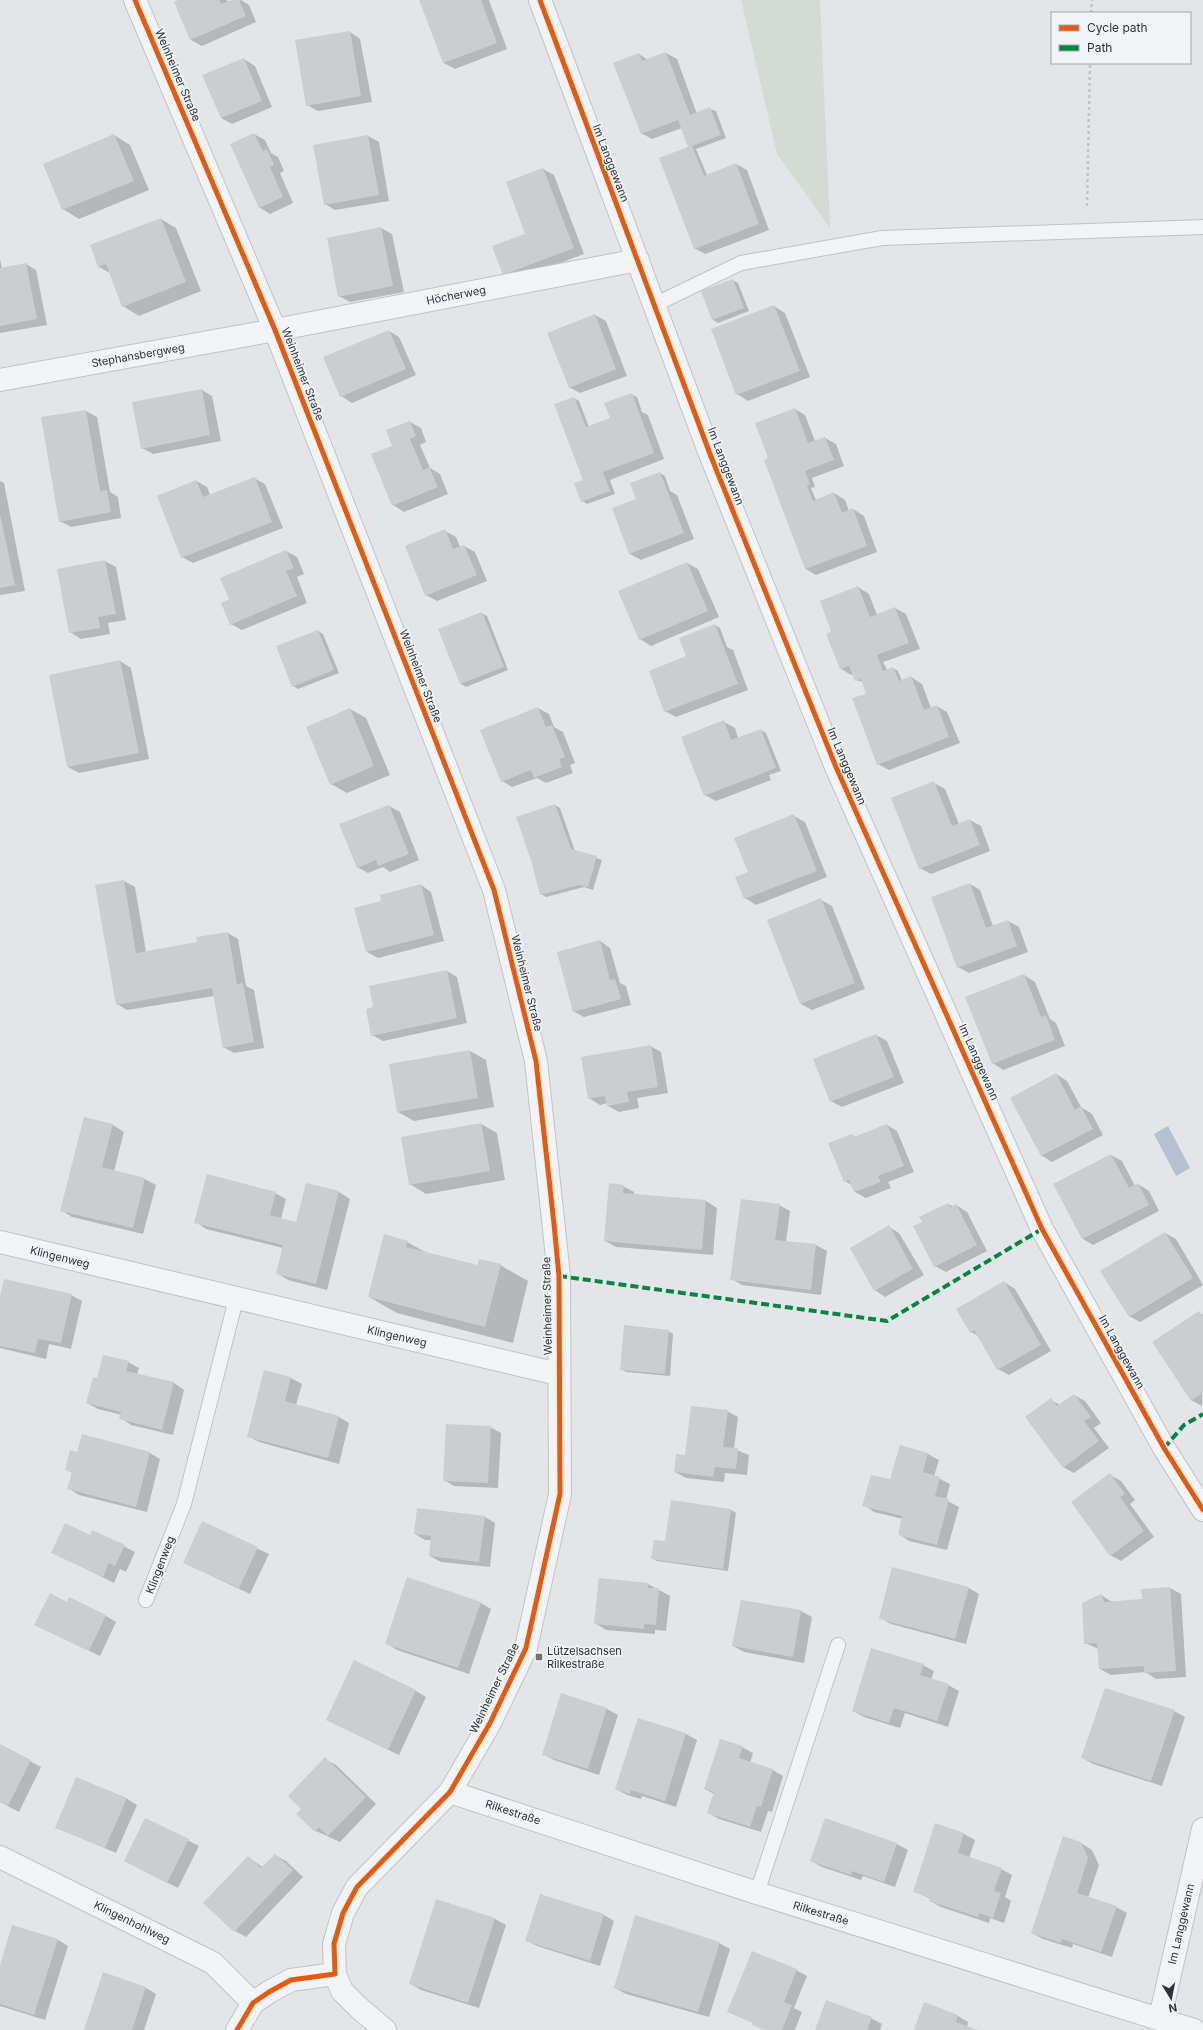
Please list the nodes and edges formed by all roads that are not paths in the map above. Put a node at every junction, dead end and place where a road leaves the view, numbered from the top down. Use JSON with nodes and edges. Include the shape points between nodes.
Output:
{"nodes":[{"id":1,"x":135,"y":0,"type":"edge"},
{"id":2,"x":540,"y":0,"type":"edge"},
{"id":3,"x":1203,"y":227,"type":"edge"},
{"id":4,"x":638,"y":260,"type":"junction"},
{"id":5,"x":654,"y":305,"type":"junction"},
{"id":6,"x":275,"y":330,"type":"junction"},
{"id":7,"x":0,"y":380,"type":"edge"},
{"id":8,"x":0,"y":1242,"type":"edge"},
{"id":9,"x":236,"y":1298,"type":"junction"},
{"id":10,"x":558,"y":1374,"type":"junction"},
{"id":11,"x":1203,"y":1510,"type":"edge"},
{"id":12,"x":146,"y":1600,"type":"dead end"},
{"id":13,"x":838,"y":1645,"type":"dead end"},
{"id":14,"x":450,"y":1792,"type":"junction"},
{"id":15,"x":1203,"y":1829,"type":"edge"},
{"id":16,"x":0,"y":1856,"type":"edge"},
{"id":17,"x":757,"y":1893,"type":"junction"},
{"id":18,"x":335,"y":1974,"type":"junction"},
{"id":19,"x":253,"y":2003,"type":"junction"},
{"id":20,"x":1160,"y":2018,"type":"junction"},
{"id":21,"x":237,"y":2030,"type":"edge"},
{"id":22,"x":385,"y":2030,"type":"edge"},
{"id":23,"x":1194,"y":2030,"type":"edge"}],
"edges":[{"from":1,"to":6,"type":"street","name":"Weinheimer Straße"},
{"from":2,"to":4,"type":"street","name":"Im Langgewann"},
{"from":3,"to":5,"type":"lane","via":[[882,238],[740,263]]},
{"from":4,"to":5,"type":"street","name":"Im Langgewann"},
{"from":4,"to":6,"type":"street","name":"Höcherweg"},
{"from":5,"to":11,"type":"street","name":"Im Langgewann","via":[[710,454],[836,767],[1042,1229],[1164,1448]]},
{"from":6,"to":7,"type":"street","name":"Stephansbergweg"},
{"from":6,"to":10,"type":"street","name":"Weinheimer Straße","via":[[494,890],[536,1061],[559,1276]]},
{"from":8,"to":9,"type":"street","name":"Klingenweg"},
{"from":9,"to":10,"type":"street","name":"Klingenweg"},
{"from":9,"to":12,"type":"lane","name":"Klingenweg","via":[[184,1504]]},
{"from":10,"to":14,"type":"street","name":"Weinheimer Straße","via":[[560,1494],[526,1648],[490,1723]]},
{"from":13,"to":17,"type":"lane"},
{"from":14,"to":17,"type":"street","name":"Rilkestraße"},
{"from":14,"to":18,"type":"street","name":"Weinheimer Straße","via":[[357,1887],[343,1913],[334,1944]]},
{"from":15,"to":20,"type":"street","name":"Im Langgewann"},
{"from":16,"to":19,"type":"street","name":"Klingenhohlweg","via":[[214,1963]]},
{"from":17,"to":20,"type":"street","name":"Rilkestraße"},
{"from":18,"to":19,"type":"street","via":[[291,1980]]},
{"from":18,"to":22,"type":"street","via":[[342,1991]]},
{"from":19,"to":21,"type":"street"},
{"from":20,"to":23,"type":"street","name":"Rilkestraße"}]}
